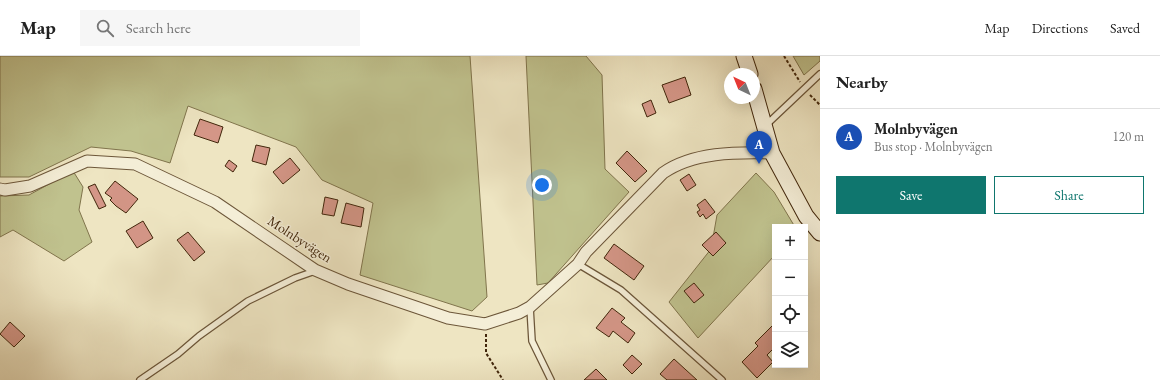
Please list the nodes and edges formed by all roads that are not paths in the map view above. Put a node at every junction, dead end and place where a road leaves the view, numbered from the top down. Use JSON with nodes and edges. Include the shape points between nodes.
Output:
{"nodes":[{"id":1,"x":744,"y":56,"type":"edge"},
{"id":2,"x":748,"y":68,"type":"edge"},
{"id":3,"x":820,"y":74,"type":"edge"},
{"id":4,"x":758,"y":104,"type":"edge"},
{"id":5,"x":765,"y":126,"type":"junction"},
{"id":6,"x":772,"y":153,"type":"junction"},
{"id":7,"x":0,"y":188,"type":"edge"},
{"id":8,"x":820,"y":233,"type":"edge"},
{"id":9,"x":578,"y":264,"type":"junction"},
{"id":10,"x":316,"y":270,"type":"junction"},
{"id":11,"x":530,"y":307,"type":"junction"},
{"id":12,"x":140,"y":380,"type":"edge"},
{"id":13,"x":552,"y":380,"type":"edge"},
{"id":14,"x":722,"y":380,"type":"edge"}],
"edges":[{"from":1,"to":2,"type":"main road"},
{"from":3,"to":5,"type":"lane"},
{"from":4,"to":5,"type":"main road"},
{"from":5,"to":6,"type":"main road"},
{"from":6,"to":8,"type":"main road","via":[[806,216]]},
{"from":6,"to":9,"type":"street","name":"Molnbyvägen","via":[[746,152],[715,156],[674,166],[663,173],[586,252]]},
{"from":7,"to":10,"type":"street","name":"Molnbyvägen","via":[[5,190],[30,186],[87,161],[135,164],[215,202]]},
{"from":9,"to":11,"type":"street","name":"Molnbyvägen"},
{"from":9,"to":14,"type":"lane","via":[[620,290]]},
{"from":10,"to":11,"type":"street","name":"Molnbyvägen","via":[[348,284],[448,318],[485,324]]},
{"from":10,"to":12,"type":"lane","via":[[248,302]]},
{"from":11,"to":13,"type":"lane","via":[[532,341]]}]}
